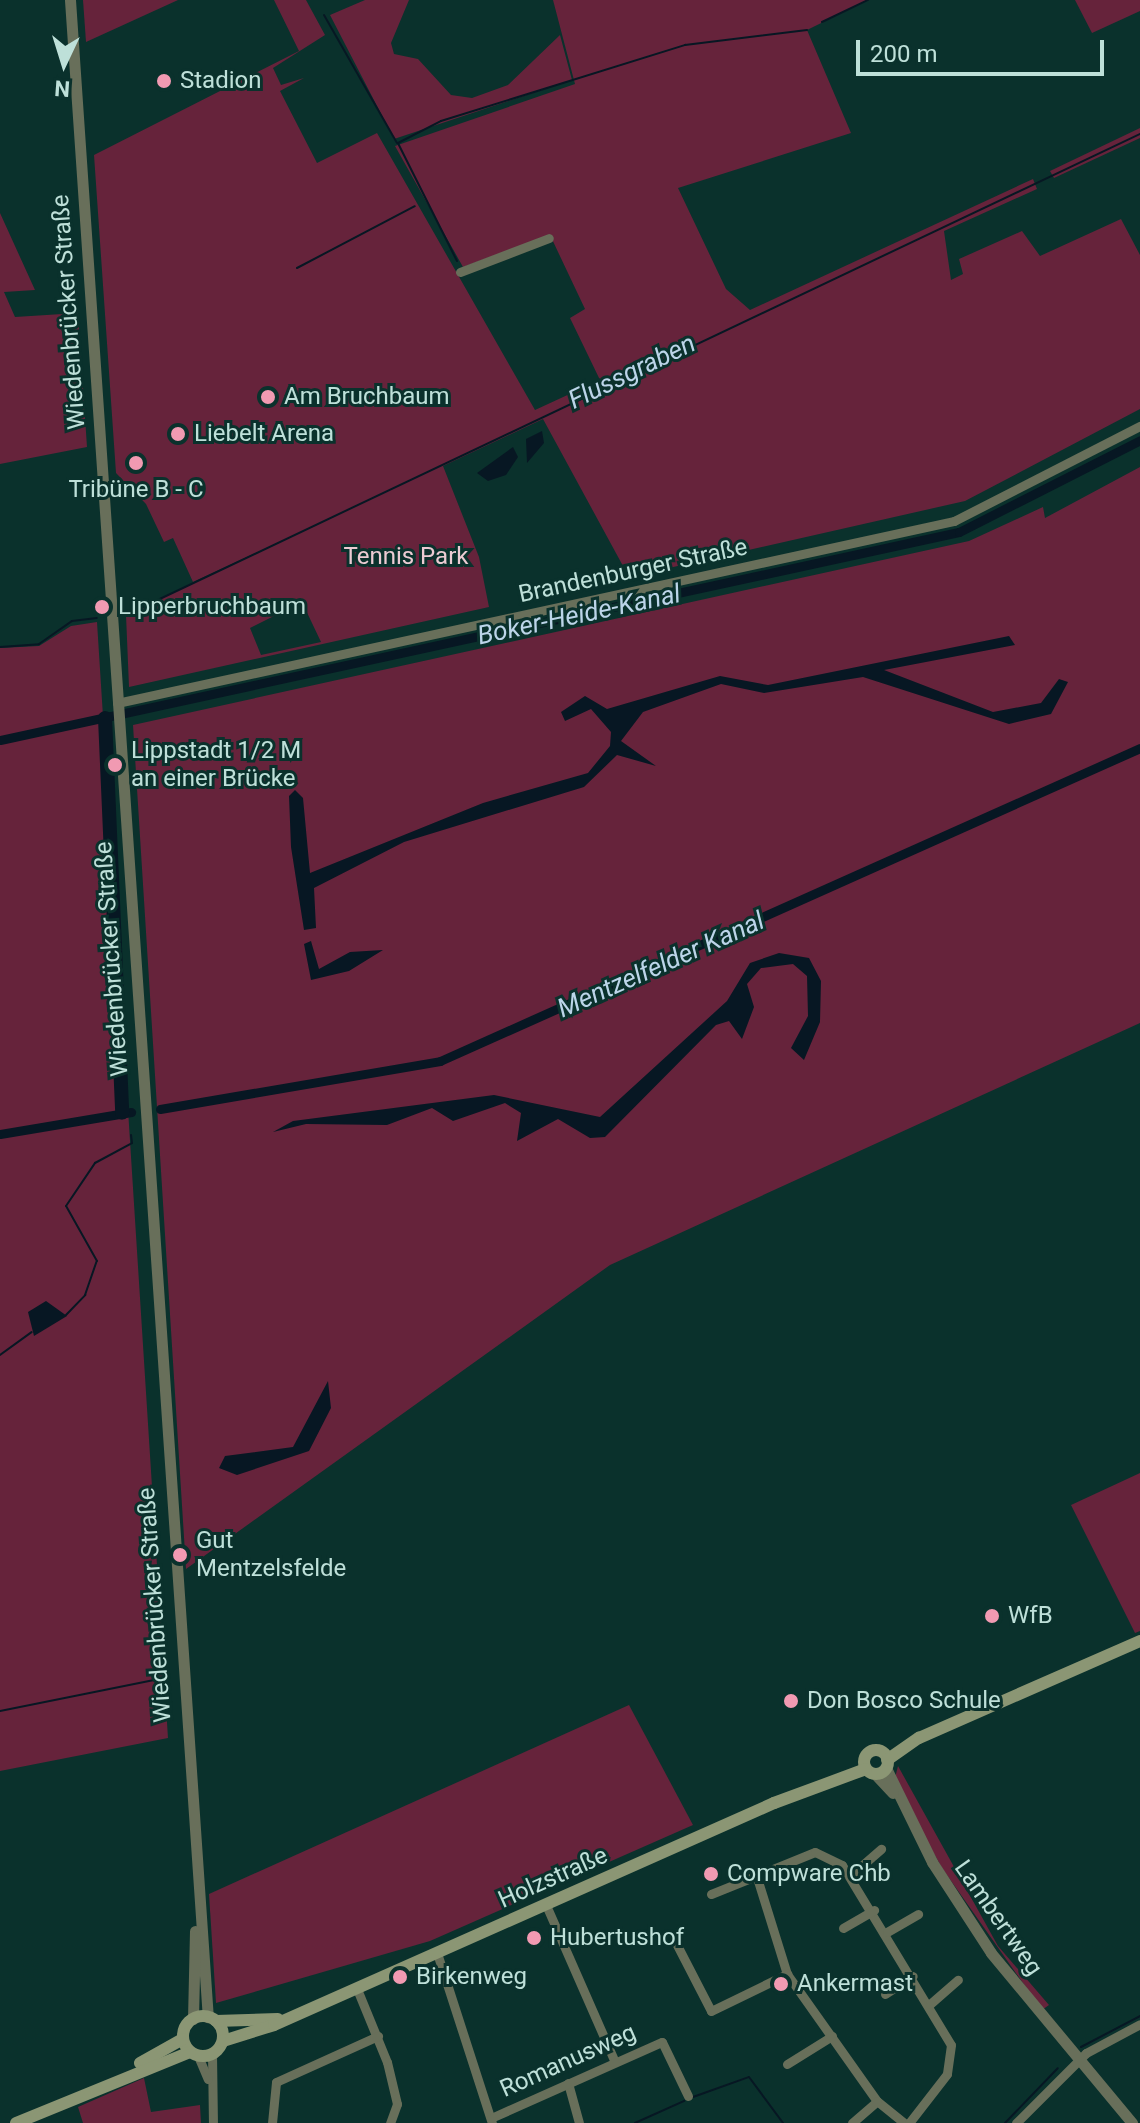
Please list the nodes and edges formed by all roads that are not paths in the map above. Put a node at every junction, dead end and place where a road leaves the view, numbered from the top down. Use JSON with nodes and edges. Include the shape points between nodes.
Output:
{"nodes":[{"id":1,"x":70,"y":0,"type":"edge"},
{"id":2,"x":549,"y":238,"type":"dead end"},
{"id":3,"x":460,"y":272,"type":"dead end"},
{"id":4,"x":1140,"y":426,"type":"edge"},
{"id":5,"x":118,"y":711,"type":"junction"},
{"id":6,"x":1140,"y":1641,"type":"edge"},
{"id":7,"x":877,"y":1764,"type":"junction"},
{"id":8,"x":881,"y":1849,"type":"dead end"},
{"id":9,"x":851,"y":1875,"type":"junction"},
{"id":10,"x":758,"y":1881,"type":"junction"},
{"id":11,"x":711,"y":1894,"type":"dead end"},
{"id":12,"x":546,"y":1905,"type":"junction"},
{"id":13,"x":874,"y":1910,"type":"junction"},
{"id":14,"x":197,"y":1914,"type":"junction"},
{"id":15,"x":918,"y":1914,"type":"dead end"},
{"id":16,"x":843,"y":1928,"type":"dead end"},
{"id":17,"x":887,"y":1932,"type":"junction"},
{"id":18,"x":677,"y":1945,"type":"dead end"},
{"id":19,"x":437,"y":1953,"type":"junction"},
{"id":20,"x":787,"y":1974,"type":"junction"},
{"id":21,"x":913,"y":1976,"type":"junction"},
{"id":22,"x":958,"y":1980,"type":"dead end"},
{"id":23,"x":357,"y":1989,"type":"junction"},
{"id":24,"x":885,"y":1994,"type":"dead end"},
{"id":25,"x":930,"y":2004,"type":"junction"},
{"id":26,"x":193,"y":2019,"type":"junction"},
{"id":27,"x":212,"y":2019,"type":"junction"},
{"id":28,"x":289,"y":2019,"type":"junction"},
{"id":29,"x":1140,"y":2024,"type":"edge"},
{"id":30,"x":378,"y":2036,"type":"junction"},
{"id":31,"x":832,"y":2036,"type":"junction"},
{"id":32,"x":183,"y":2039,"type":"junction"},
{"id":33,"x":223,"y":2041,"type":"junction"},
{"id":34,"x":200,"y":2054,"type":"junction"},
{"id":35,"x":1077,"y":2061,"type":"junction"},
{"id":36,"x":615,"y":2062,"type":"junction"},
{"id":37,"x":787,"y":2064,"type":"dead end"},
{"id":38,"x":568,"y":2083,"type":"junction"},
{"id":39,"x":102,"y":2084,"type":"junction"},
{"id":40,"x":688,"y":2096,"type":"dead end"},
{"id":41,"x":877,"y":2101,"type":"junction"},
{"id":42,"x":492,"y":2120,"type":"edge"},
{"id":43,"x":16,"y":2123,"type":"edge"},
{"id":44,"x":213,"y":2123,"type":"edge"},
{"id":45,"x":272,"y":2123,"type":"edge"},
{"id":46,"x":390,"y":2123,"type":"edge"},
{"id":47,"x":579,"y":2123,"type":"edge"},
{"id":48,"x":852,"y":2123,"type":"edge"},
{"id":49,"x":906,"y":2123,"type":"edge"},
{"id":50,"x":1016,"y":2123,"type":"edge"},
{"id":51,"x":1132,"y":2123,"type":"edge"}],
"edges":[{"from":1,"to":5,"type":"street","name":"Wiedenbrücker Straße"},
{"from":2,"to":3,"type":"street"},
{"from":4,"to":5,"type":"street","name":"Brandenburger Straße","via":[[954,521]]},
{"from":5,"to":14,"type":"street","name":"Wiedenbrücker Straße"},
{"from":6,"to":7,"type":"main road","name":"Holzstraße","via":[[905,1746]]},
{"from":7,"to":12,"type":"main road","name":"Holzstraße"},
{"from":7,"to":35,"type":"street","name":"Lambertweg","via":[[991,1953]]},
{"from":8,"to":9,"type":"street"},
{"from":9,"to":10,"type":"street","via":[[820,1851]]},
{"from":9,"to":13,"type":"street"},
{"from":10,"to":11,"type":"street"},
{"from":10,"to":20,"type":"street"},
{"from":12,"to":19,"type":"main road","name":"Holzstraße"},
{"from":12,"to":36,"type":"street"},
{"from":13,"to":16,"type":"street"},
{"from":13,"to":17,"type":"street"},
{"from":14,"to":26,"type":"street","name":"Wiedenbrücker Straße"},
{"from":14,"to":27,"type":"street","name":"Wiedenbrücker Straße"},
{"from":15,"to":17,"type":"street"},
{"from":17,"to":21,"type":"street"},
{"from":18,"to":20,"type":"street","via":[[711,2011]]},
{"from":19,"to":23,"type":"main road","name":"Holzstraße"},
{"from":19,"to":42,"type":"street"},
{"from":20,"to":31,"type":"street"},
{"from":21,"to":24,"type":"street"},
{"from":21,"to":25,"type":"street"},
{"from":22,"to":25,"type":"street"},
{"from":23,"to":28,"type":"main road","name":"Holzstraße"},
{"from":23,"to":30,"type":"street"},
{"from":25,"to":49,"type":"street","via":[[951,2045],[951,2064]]},
{"from":26,"to":27,"type":"main road"},
{"from":26,"to":32,"type":"main road","name":"Wiedenbrücker Straße"},
{"from":27,"to":28,"type":"main road","name":"Holzstraße"},
{"from":27,"to":33,"type":"main road","name":"Wiedenbrücker Straße"},
{"from":28,"to":33,"type":"main road","name":"Holzstraße"},
{"from":29,"to":35,"type":"street"},
{"from":30,"to":45,"type":"street","via":[[276,2082]]},
{"from":30,"to":46,"type":"street","via":[[397,2104]]},
{"from":31,"to":37,"type":"street"},
{"from":31,"to":41,"type":"street"},
{"from":32,"to":34,"type":"main road"},
{"from":32,"to":39,"type":"main road"},
{"from":33,"to":34,"type":"main road"},
{"from":34,"to":39,"type":"main road"},
{"from":34,"to":44,"type":"street"},
{"from":35,"to":50,"type":"street"},
{"from":35,"to":51,"type":"street","name":"Lambertweg"},
{"from":36,"to":38,"type":"street","name":"Romanusweg"},
{"from":36,"to":40,"type":"street","name":"Romanusweg","via":[[662,2042]]},
{"from":38,"to":42,"type":"street","name":"Romanusweg"},
{"from":38,"to":47,"type":"street"},
{"from":39,"to":43,"type":"main road"},
{"from":41,"to":48,"type":"street"},
{"from":41,"to":49,"type":"street"}]}
